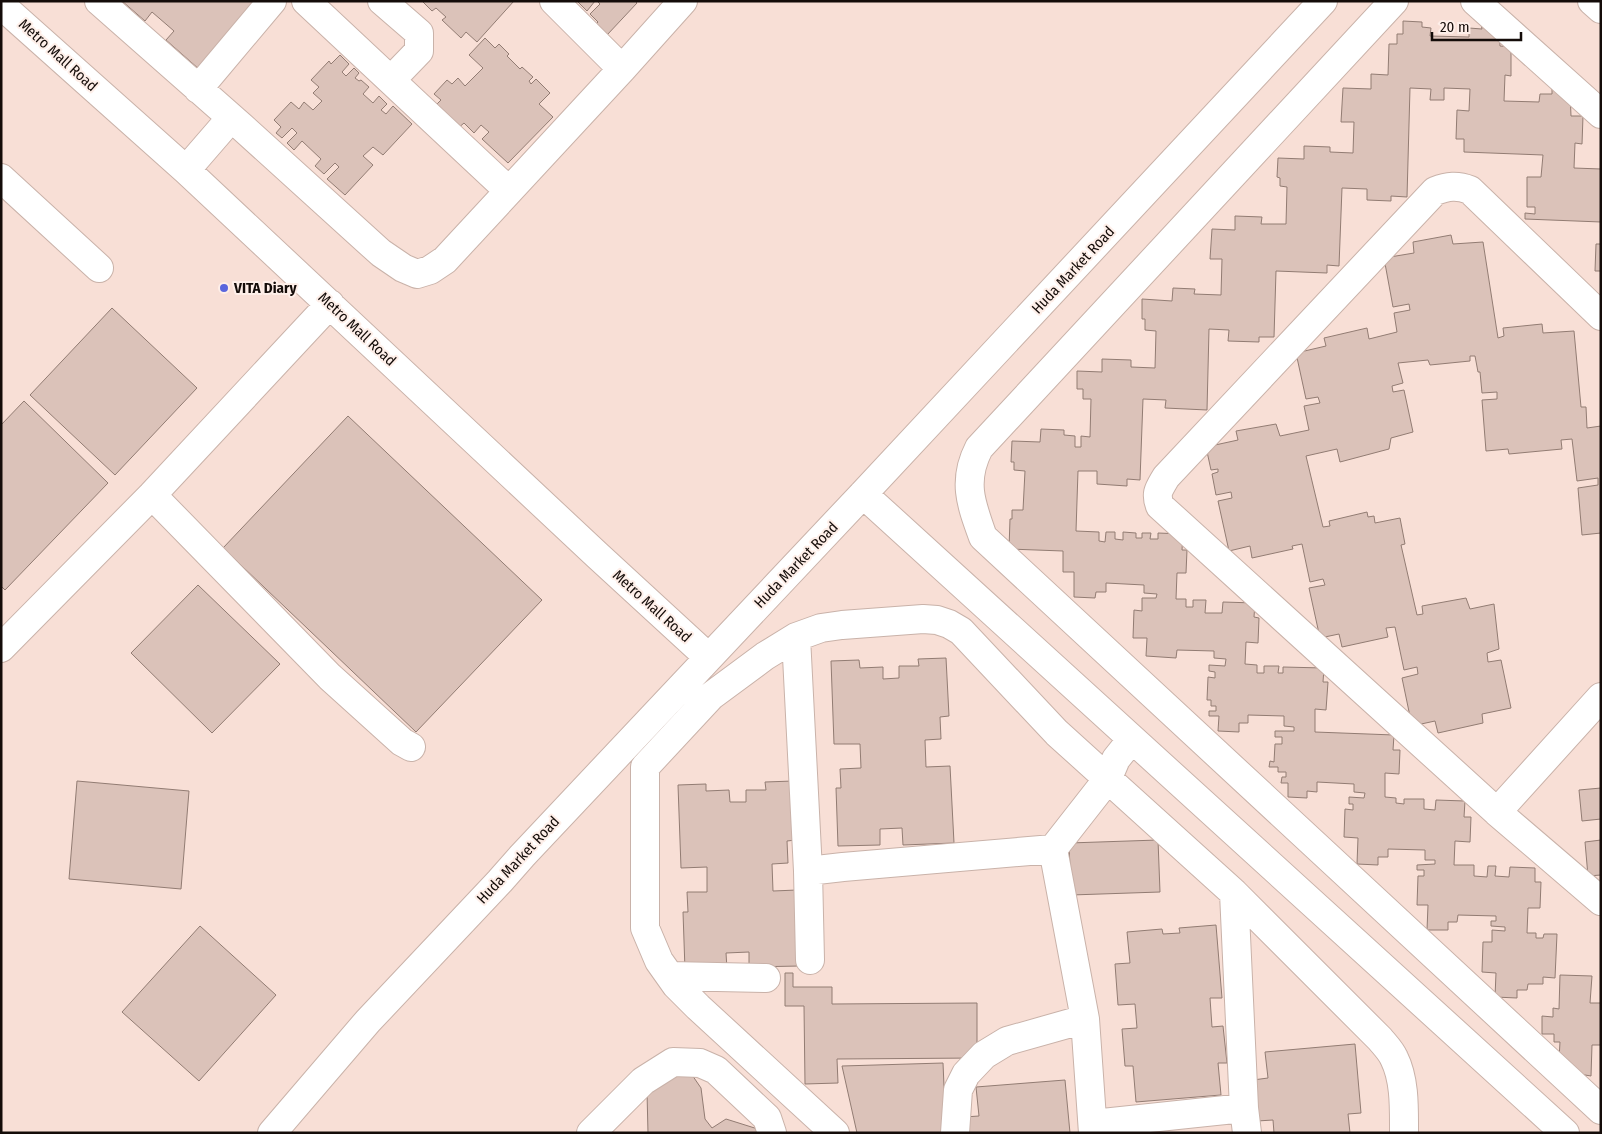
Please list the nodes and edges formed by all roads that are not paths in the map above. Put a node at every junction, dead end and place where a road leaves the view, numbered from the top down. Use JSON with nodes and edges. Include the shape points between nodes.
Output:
{"nodes":[{"id":1,"x":99,"y":1,"type":"edge"},
{"id":2,"x":272,"y":1,"type":"edge"},
{"id":3,"x":306,"y":1,"type":"edge"},
{"id":4,"x":382,"y":1,"type":"edge"},
{"id":5,"x":554,"y":1,"type":"edge"},
{"id":6,"x":683,"y":1,"type":"edge"},
{"id":7,"x":1323,"y":1,"type":"edge"},
{"id":8,"x":1394,"y":1,"type":"edge"},
{"id":9,"x":1475,"y":1,"type":"edge"},
{"id":10,"x":1592,"y":1,"type":"edge"},
{"id":11,"x":1,"y":5,"type":"edge"},
{"id":12,"x":1601,"y":9,"type":"edge"},
{"id":13,"x":622,"y":69,"type":"junction"},
{"id":14,"x":391,"y":80,"type":"junction"},
{"id":15,"x":198,"y":89,"type":"junction"},
{"id":16,"x":1601,"y":114,"type":"edge"},
{"id":17,"x":231,"y":118,"type":"junction"},
{"id":18,"x":186,"y":170,"type":"junction"},
{"id":19,"x":1,"y":178,"type":"edge"},
{"id":20,"x":509,"y":191,"type":"junction"},
{"id":21,"x":99,"y":268,"type":"dead end"},
{"id":22,"x":330,"y":304,"type":"junction"},
{"id":23,"x":1601,"y":316,"type":"edge"},
{"id":24,"x":864,"y":494,"type":"junction"},
{"id":25,"x":152,"y":495,"type":"junction"},
{"id":26,"x":796,"y":637,"type":"junction"},
{"id":27,"x":1,"y":648,"type":"edge"},
{"id":28,"x":708,"y":657,"type":"junction"},
{"id":29,"x":1601,"y":697,"type":"edge"},
{"id":30,"x":1140,"y":746,"type":"junction"},
{"id":31,"x":410,"y":747,"type":"dead end"},
{"id":32,"x":1107,"y":780,"type":"junction"},
{"id":33,"x":1497,"y":812,"type":"junction"},
{"id":34,"x":1053,"y":849,"type":"junction"},
{"id":35,"x":808,"y":871,"type":"junction"},
{"id":36,"x":1234,"y":893,"type":"junction"},
{"id":37,"x":1601,"y":901,"type":"edge"},
{"id":38,"x":810,"y":960,"type":"dead end"},
{"id":39,"x":670,"y":976,"type":"junction"},
{"id":40,"x":766,"y":978,"type":"dead end"},
{"id":41,"x":1085,"y":1019,"type":"junction"},
{"id":42,"x":1601,"y":1110,"type":"edge"},
{"id":43,"x":1246,"y":1120,"type":"edge"},
{"id":44,"x":1093,"y":1128,"type":"edge"},
{"id":45,"x":272,"y":1133,"type":"edge"},
{"id":46,"x":591,"y":1133,"type":"edge"},
{"id":47,"x":772,"y":1133,"type":"edge"},
{"id":48,"x":835,"y":1133,"type":"edge"},
{"id":49,"x":955,"y":1133,"type":"edge"},
{"id":50,"x":1404,"y":1133,"type":"edge"},
{"id":51,"x":1565,"y":1133,"type":"edge"}],
"edges":[{"from":1,"to":15,"type":"street"},
{"from":2,"to":15,"type":"street"},
{"from":3,"to":14,"type":"street"},
{"from":4,"to":14,"type":"street","via":[[419,33],[419,51]]},
{"from":5,"to":13,"type":"street"},
{"from":6,"to":13,"type":"street"},
{"from":7,"to":24,"type":"street","name":"Huda Market Road"},
{"from":8,"to":42,"type":"street","via":[[979,448],[973,460],[969,490],[982,537]]},
{"from":9,"to":16,"type":"street"},
{"from":10,"to":12,"type":"street"},
{"from":11,"to":18,"type":"street","name":"Metro Mall Road"},
{"from":13,"to":20,"type":"street"},
{"from":14,"to":20,"type":"street"},
{"from":15,"to":17,"type":"street"},
{"from":17,"to":18,"type":"street"},
{"from":17,"to":20,"type":"street","via":[[381,253],[417,274],[445,260]]},
{"from":18,"to":22,"type":"street","name":"Metro Mall Road"},
{"from":19,"to":21,"type":"street"},
{"from":22,"to":25,"type":"street"},
{"from":22,"to":28,"type":"street","name":"Metro Mall Road"},
{"from":23,"to":33,"type":"street","via":[[1470,190],[1447,186],[1435,191],[1166,477],[1156,497],[1160,506]]},
{"from":24,"to":28,"type":"street","name":"Huda Market Road"},
{"from":24,"to":30,"type":"street"},
{"from":25,"to":27,"type":"street"},
{"from":25,"to":31,"type":"street","via":[[330,677]]},
{"from":26,"to":32,"type":"street","via":[[842,625],[922,619],[949,624],[961,631],[1057,733]]},
{"from":26,"to":35,"type":"street"},
{"from":26,"to":39,"type":"street","via":[[711,696],[645,766],[645,928]]},
{"from":28,"to":45,"type":"street","name":"Huda Market Road","via":[[368,1021]]},
{"from":29,"to":33,"type":"street"},
{"from":30,"to":32,"type":"street","via":[[1116,759]]},
{"from":30,"to":51,"type":"street"},
{"from":32,"to":34,"type":"street"},
{"from":32,"to":36,"type":"street"},
{"from":33,"to":37,"type":"street"},
{"from":34,"to":35,"type":"street"},
{"from":34,"to":41,"type":"street"},
{"from":35,"to":38,"type":"street"},
{"from":36,"to":43,"type":"street"},
{"from":36,"to":50,"type":"street","via":[[1380,1038],[1394,1056],[1400,1070]]},
{"from":39,"to":40,"type":"street"},
{"from":39,"to":48,"type":"street","via":[[698,1007]]},
{"from":41,"to":44,"type":"street"},
{"from":41,"to":49,"type":"street","via":[[1007,1040],[984,1055],[966,1074],[958,1090]]},
{"from":43,"to":44,"type":"street"},
{"from":46,"to":47,"type":"street","via":[[642,1081],[673,1062],[700,1063],[716,1070],[767,1118]]}]}
